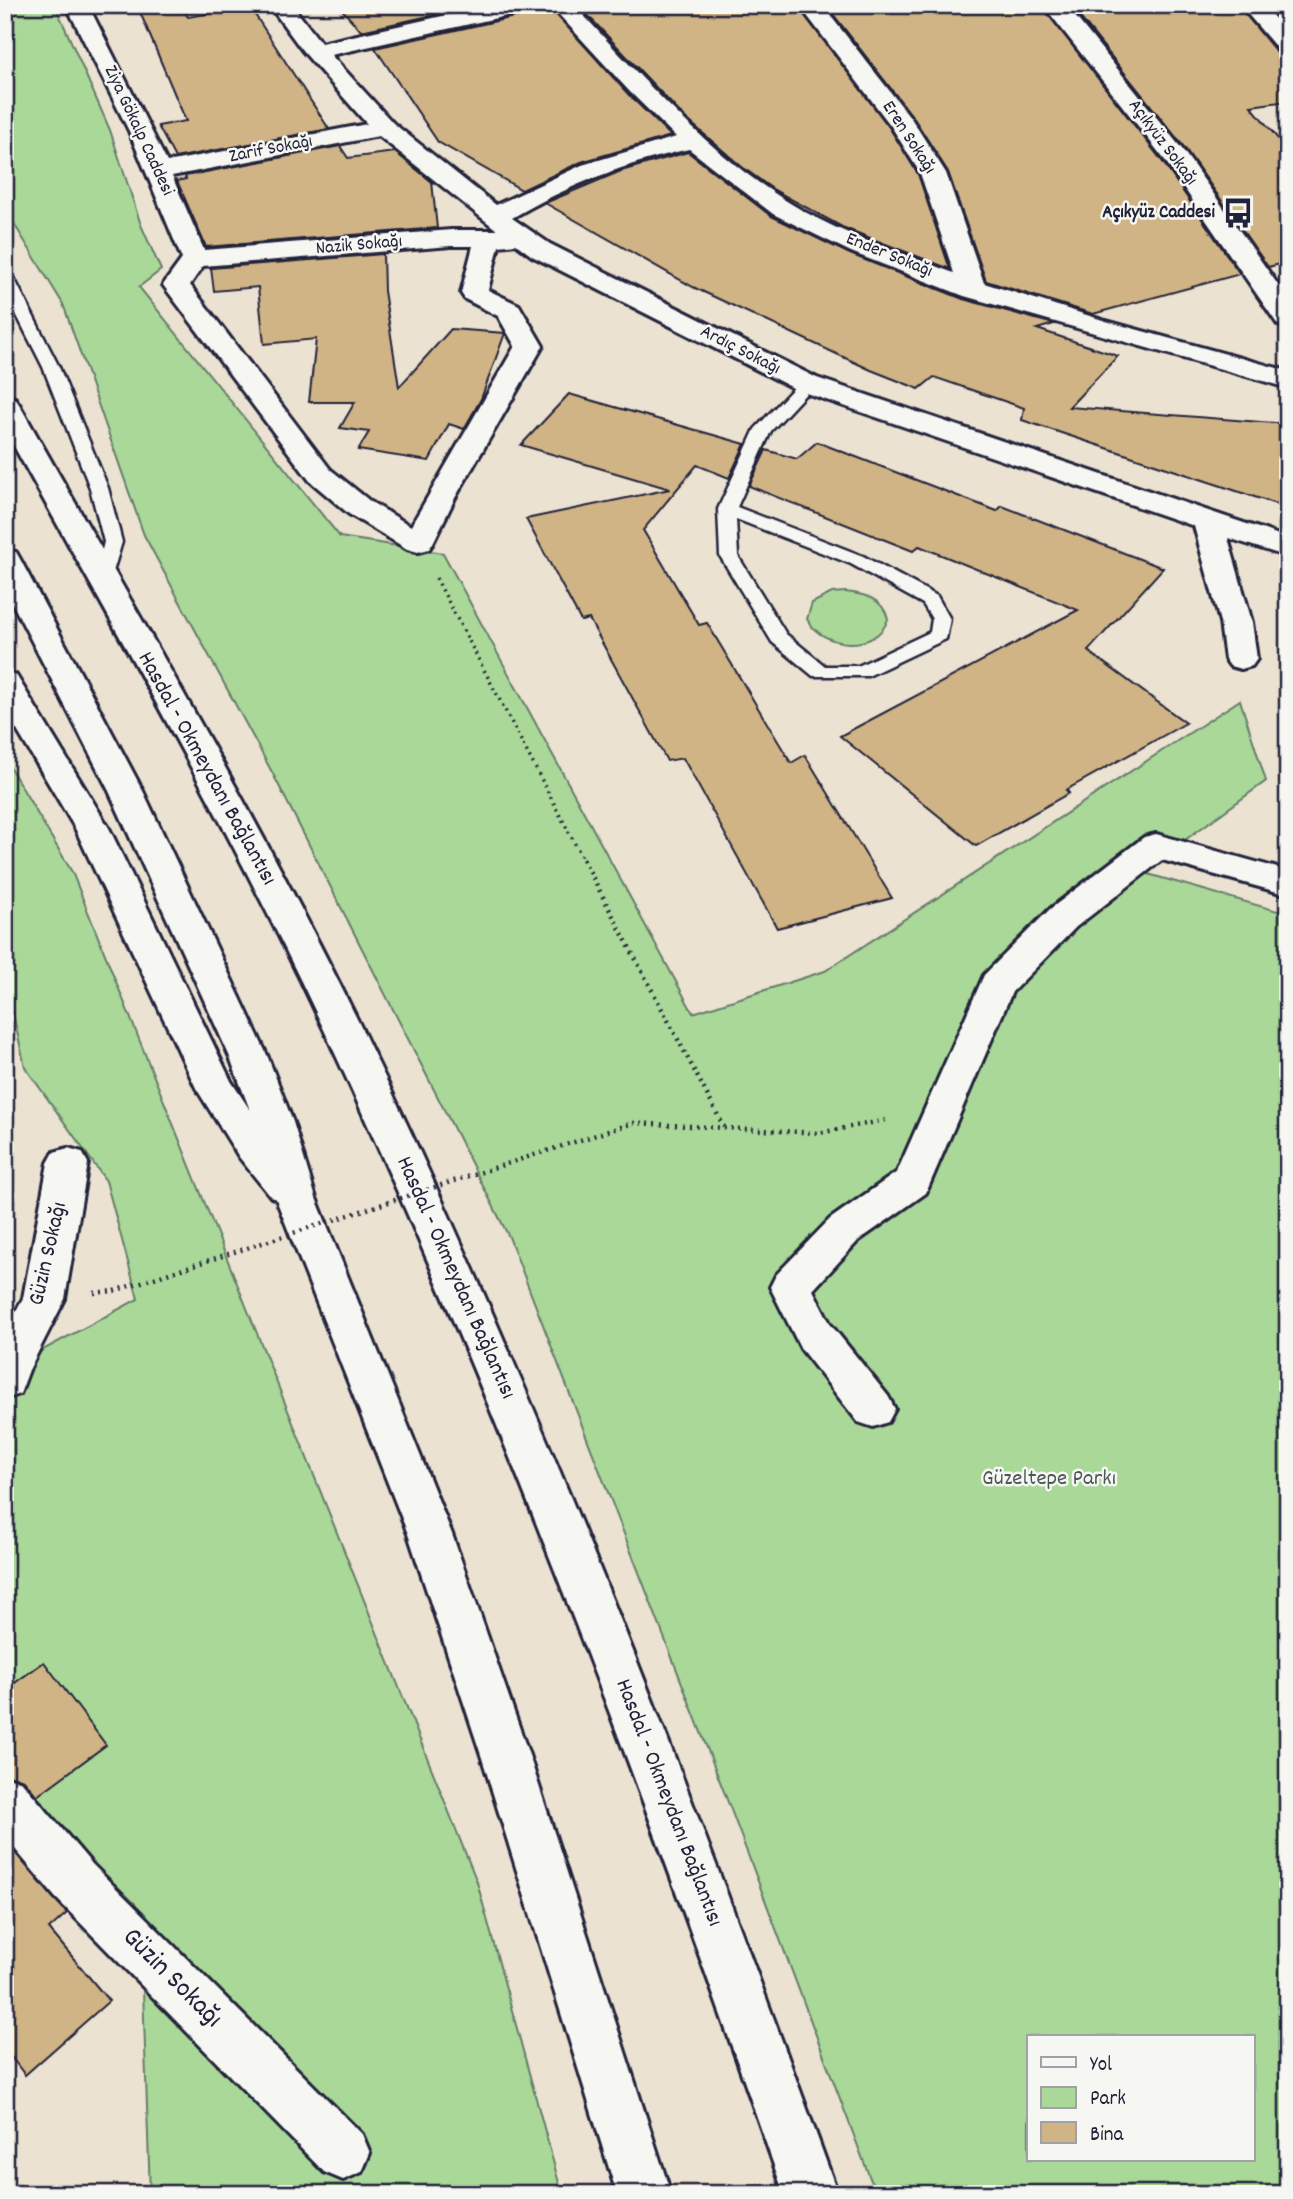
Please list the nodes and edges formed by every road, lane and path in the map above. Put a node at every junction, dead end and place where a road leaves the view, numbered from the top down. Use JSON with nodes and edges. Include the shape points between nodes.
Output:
{"nodes":[{"id":1,"x":77,"y":5,"type":"edge"},
{"id":2,"x":280,"y":5,"type":"edge"},
{"id":3,"x":524,"y":5,"type":"edge"},
{"id":4,"x":561,"y":5,"type":"edge"},
{"id":5,"x":810,"y":5,"type":"edge"},
{"id":6,"x":1054,"y":5,"type":"edge"},
{"id":7,"x":1251,"y":5,"type":"edge"},
{"id":8,"x":1288,"y":47,"type":"edge"},
{"id":9,"x":317,"y":51,"type":"junction"},
{"id":10,"x":384,"y":128,"type":"junction"},
{"id":11,"x":693,"y":141,"type":"junction"},
{"id":12,"x":159,"y":171,"type":"junction"},
{"id":13,"x":491,"y":228,"type":"junction"},
{"id":14,"x":195,"y":259,"type":"junction"},
{"id":15,"x":5,"y":276,"type":"edge"},
{"id":16,"x":973,"y":290,"type":"junction"},
{"id":17,"x":1288,"y":319,"type":"edge"},
{"id":18,"x":1288,"y":380,"type":"edge"},
{"id":19,"x":807,"y":384,"type":"junction"},
{"id":20,"x":5,"y":404,"type":"edge"},
{"id":21,"x":727,"y":509,"type":"junction"},
{"id":22,"x":1208,"y":521,"type":"junction"},
{"id":23,"x":418,"y":543,"type":"junction"},
{"id":24,"x":1288,"y":548,"type":"edge"},
{"id":25,"x":5,"y":559,"type":"edge"},
{"id":26,"x":103,"y":581,"type":"junction"},
{"id":27,"x":1241,"y":659,"type":"dead end"},
{"id":28,"x":5,"y":682,"type":"edge"},
{"id":29,"x":1288,"y":883,"type":"edge"},
{"id":30,"x":943,"y":1110,"type":"junction"},
{"id":31,"x":724,"y":1127,"type":"junction"},
{"id":32,"x":68,"y":1163,"type":"dead end"},
{"id":33,"x":296,"y":1198,"type":"junction"},
{"id":34,"x":114,"y":1291,"type":"dead end"},
{"id":35,"x":6,"y":1373,"type":"edge"},
{"id":36,"x":873,"y":1409,"type":"dead end"},
{"id":37,"x":5,"y":1799,"type":"edge"},
{"id":38,"x":343,"y":2153,"type":"dead end"},
{"id":39,"x":644,"y":2194,"type":"edge"},
{"id":40,"x":811,"y":2194,"type":"edge"}],
"edges":[{"from":1,"to":12,"type":"main road","name":"Ziya Gökalp Caddesi"},
{"from":2,"to":9,"type":"main road","name":"Ardıç Sokağı"},
{"from":3,"to":9,"type":"main road"},
{"from":4,"to":11,"type":"main road","name":"Ender Sokağı"},
{"from":5,"to":16,"type":"main road","name":"Eren Sokağı","via":[[902,123],[933,173]]},
{"from":6,"to":17,"type":"main road","name":"Açıkyüz Sokağı","via":[[1173,154]]},
{"from":7,"to":8,"type":"main road"},
{"from":9,"to":10,"type":"main road","name":"Ardıç Sokağı"},
{"from":10,"to":12,"type":"main road","name":"Zarif Sokağı"},
{"from":10,"to":13,"type":"main road","name":"Ardıç Sokağı"},
{"from":11,"to":13,"type":"main road","via":[[599,167],[538,191]]},
{"from":11,"to":16,"type":"main road","name":"Ender Sokağı","via":[[784,210],[868,250]]},
{"from":12,"to":14,"type":"main road","name":"Ziya Gökalp Caddesi"},
{"from":13,"to":14,"type":"main road","name":"Nazik Sokağı","via":[[451,239]]},
{"from":13,"to":19,"type":"main road","name":"Ardıç Sokağı","via":[[524,238]]},
{"from":13,"to":23,"type":"main road","via":[[474,293],[509,311],[528,346]]},
{"from":14,"to":23,"type":"main road","via":[[176,285],[320,475],[360,508]]},
{"from":15,"to":26,"type":"lane","via":[[51,367],[99,488],[113,542]]},
{"from":16,"to":18,"type":"main road","name":"Ender Sokağı"},
{"from":19,"to":21,"type":"lane","via":[[763,429]]},
{"from":19,"to":22,"type":"main road","name":"Ardıç Sokağı"},
{"from":20,"to":26,"type":"main road","name":"Hasdal - Okmeydanı Bağlantısı"},
{"from":21,"to":21,"type":"lane","via":[[729,556],[779,638],[820,672],[861,672],[939,635],[941,619],[930,600],[857,560]]},
{"from":22,"to":24,"type":"main road","name":"Ardıç Sokağı"},
{"from":22,"to":27,"type":"main road","via":[[1236,622]]},
{"from":23,"to":31,"type":"path"},
{"from":25,"to":33,"type":"main road","via":[[126,791],[248,1055]]},
{"from":26,"to":40,"type":"main road","name":"Hasdal - Okmeydanı Bağlantısı","via":[[253,850],[456,1275],[575,1560],[735,1976]]},
{"from":28,"to":33,"type":"main road","via":[[92,828],[215,1088],[253,1146]]},
{"from":29,"to":30,"type":"main road","via":[[1156,846],[1063,918],[996,985]]},
{"from":30,"to":31,"type":"path","via":[[819,1133]]},
{"from":30,"to":36,"type":"main road","via":[[912,1182],[844,1230],[791,1287],[816,1337]]},
{"from":31,"to":34,"type":"path","bridge":true,"via":[[633,1123]]},
{"from":32,"to":35,"type":"main road","name":"Güzin Sokağı","via":[[44,1299]]},
{"from":33,"to":39,"type":"main road","via":[[430,1534]]},
{"from":37,"to":38,"type":"main road","name":"Güzin Sokağı","via":[[73,1880]]}]}
